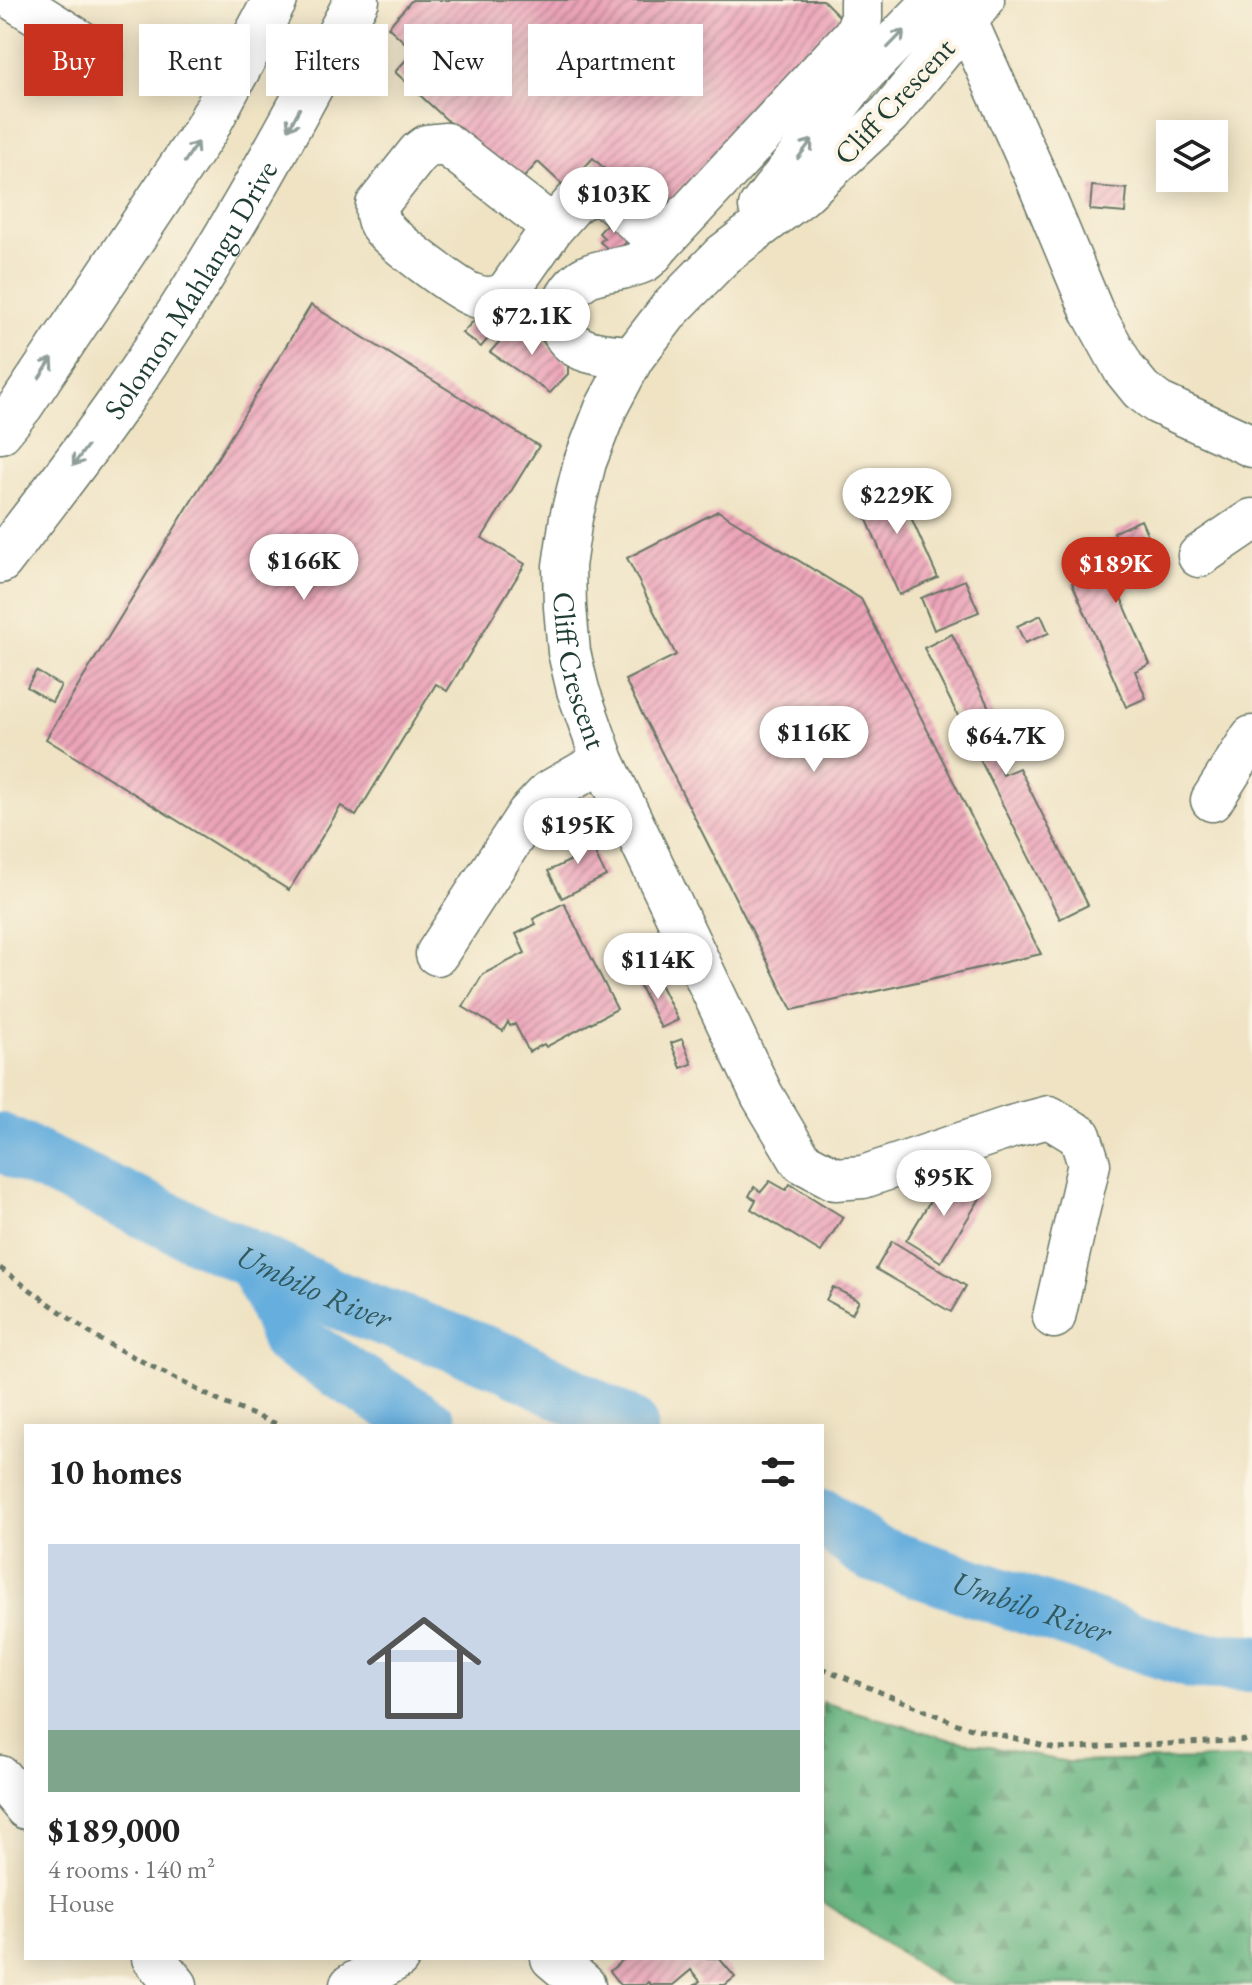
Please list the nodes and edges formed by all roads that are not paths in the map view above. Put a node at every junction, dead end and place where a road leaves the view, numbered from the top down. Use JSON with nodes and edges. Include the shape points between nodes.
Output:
{"nodes":[{"id":1,"x":15,"y":0,"type":"edge"},
{"id":2,"x":357,"y":0,"type":"edge"},
{"id":3,"x":861,"y":0,"type":"edge"},
{"id":4,"x":960,"y":6,"type":"edge"},
{"id":5,"x":265,"y":12,"type":"edge"},
{"id":6,"x":53,"y":24,"type":"edge"},
{"id":7,"x":553,"y":227,"type":"dead end"},
{"id":8,"x":661,"y":243,"type":"junction"},
{"id":9,"x":633,"y":357,"type":"junction"},
{"id":10,"x":0,"y":431,"type":"edge"},
{"id":11,"x":1252,"y":446,"type":"edge"},
{"id":12,"x":1252,"y":520,"type":"edge"},
{"id":13,"x":1199,"y":556,"type":"dead end"},
{"id":14,"x":0,"y":561,"type":"edge"},
{"id":15,"x":1252,"y":737,"type":"edge"},
{"id":16,"x":603,"y":761,"type":"junction"},
{"id":17,"x":1212,"y":800,"type":"dead end"},
{"id":18,"x":437,"y":954,"type":"dead end"},
{"id":19,"x":1054,"y":1317,"type":"dead end"},
{"id":20,"x":0,"y":1777,"type":"edge"},
{"id":21,"x":24,"y":1806,"type":"edge"},
{"id":22,"x":155,"y":1960,"type":"edge"},
{"id":23,"x":395,"y":1960,"type":"edge"},
{"id":24,"x":554,"y":1960,"type":"edge"},
{"id":25,"x":176,"y":1985,"type":"edge"},
{"id":26,"x":351,"y":1985,"type":"edge"},
{"id":27,"x":584,"y":1985,"type":"edge"}],
"edges":[{"from":1,"to":6,"type":"street"},
{"from":2,"to":14,"type":"highway","name":"Solomon Mahlangu Drive","one_way":true,"via":[[285,136],[202,275],[124,395]]},
{"from":3,"to":8,"type":"street","via":[[855,34]]},
{"from":4,"to":9,"type":"street","name":"Cliff Crescent","via":[[858,79],[723,255],[670,309]]},
{"from":4,"to":11,"type":"street","via":[[1092,311],[1124,369],[1158,403]]},
{"from":10,"to":5,"type":"highway","one_way":true,"via":[[189,155]]},
{"from":7,"to":8,"type":"street","via":[[576,201],[597,195],[626,210]]},
{"from":8,"to":9,"type":"street","via":[[646,260],[582,278],[561,307],[563,332],[571,342],[599,354]]},
{"from":9,"to":16,"type":"street","name":"Cliff Crescent","via":[[585,462],[564,566],[569,652]]},
{"from":12,"to":13,"type":"street"},
{"from":15,"to":17,"type":"street"},
{"from":16,"to":18,"type":"street","via":[[549,792],[528,814]]},
{"from":16,"to":19,"type":"street","name":"Cliff Crescent","via":[[762,1095],[801,1161],[835,1179],[863,1177],[1049,1117],[1080,1136],[1089,1164]]},
{"from":20,"to":21,"type":"street"},
{"from":22,"to":25,"type":"street"},
{"from":23,"to":26,"type":"street"},
{"from":24,"to":27,"type":"street"}]}
